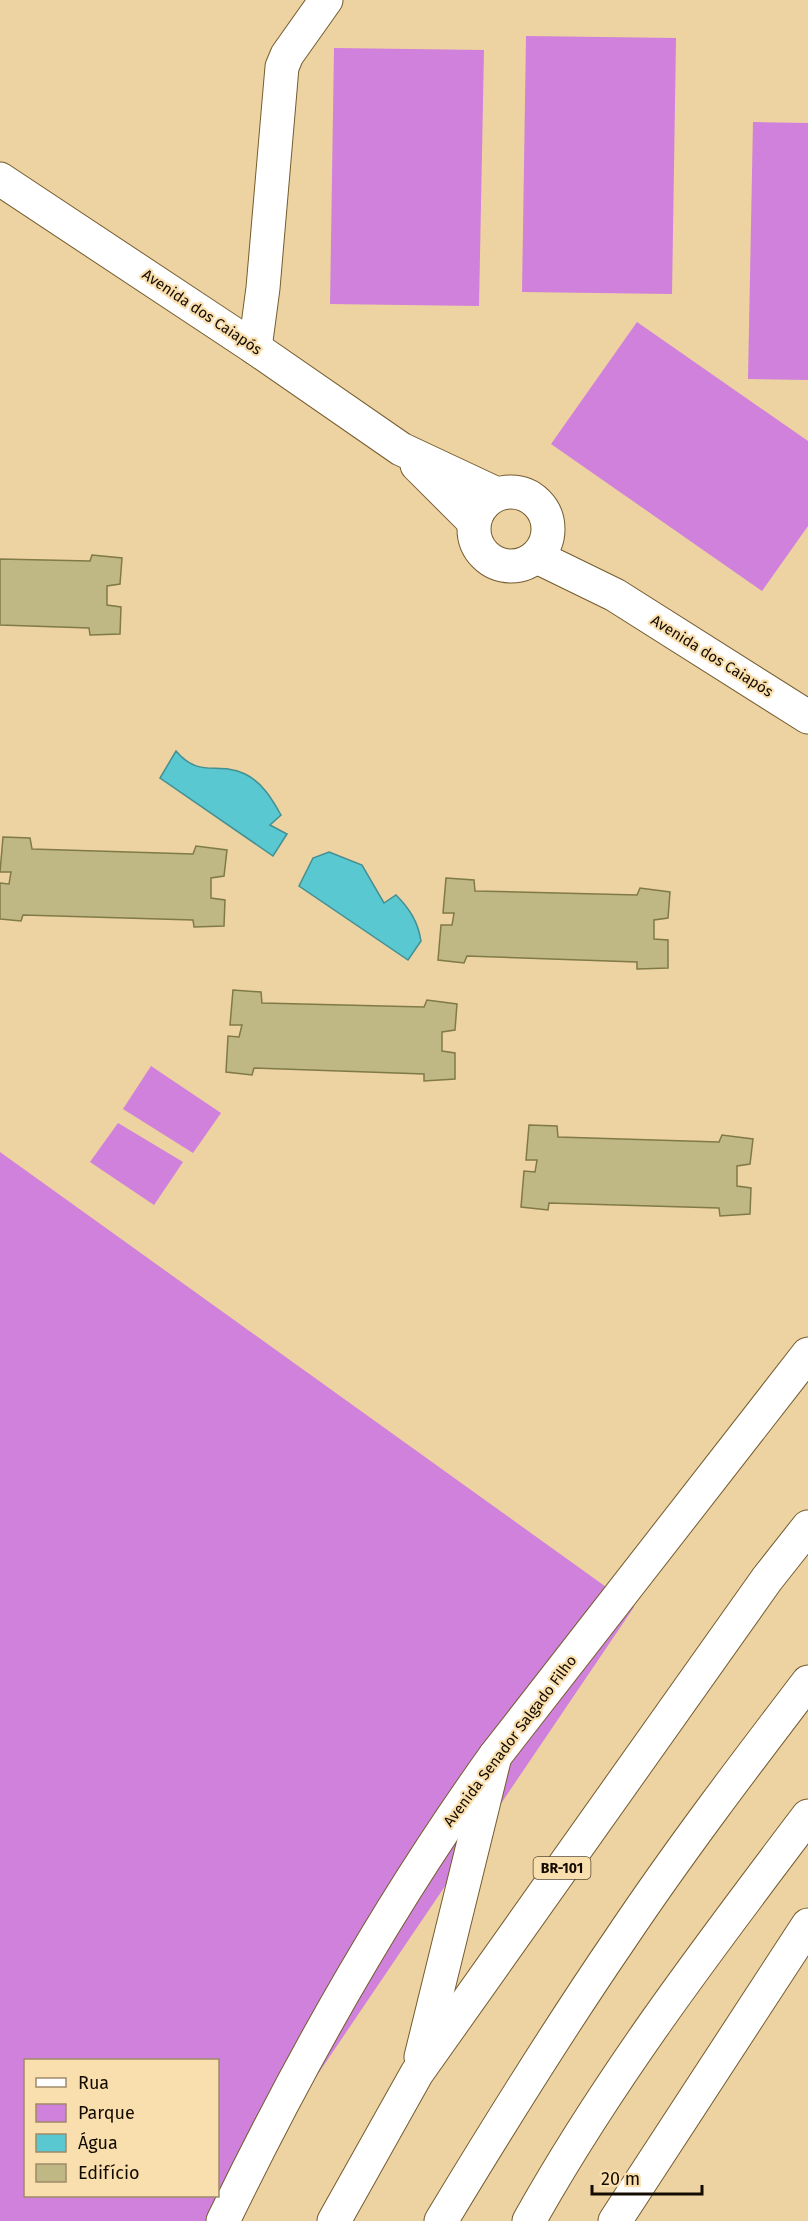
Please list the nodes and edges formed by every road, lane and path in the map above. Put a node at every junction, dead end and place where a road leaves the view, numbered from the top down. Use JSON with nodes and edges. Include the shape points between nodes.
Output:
{"nodes":[{"id":1,"x":326,"y":0,"type":"edge"},
{"id":2,"x":0,"y":179,"type":"edge"},
{"id":3,"x":255,"y":348,"type":"junction"},
{"id":4,"x":401,"y":449,"type":"junction"},
{"id":5,"x":497,"y":494,"type":"junction"},
{"id":6,"x":474,"y":522,"type":"junction"},
{"id":7,"x":543,"y":544,"type":"junction"},
{"id":8,"x":808,"y":717,"type":"edge"},
{"id":9,"x":808,"y":1354,"type":"edge"},
{"id":10,"x":808,"y":1527,"type":"edge"},
{"id":11,"x":808,"y":1682,"type":"edge"},
{"id":12,"x":495,"y":1756,"type":"junction"},
{"id":13,"x":808,"y":1816,"type":"edge"},
{"id":14,"x":808,"y":1925,"type":"edge"},
{"id":15,"x":417,"y":2073,"type":"junction"},
{"id":16,"x":223,"y":2221,"type":"edge"},
{"id":17,"x":334,"y":2221,"type":"edge"},
{"id":18,"x":441,"y":2221,"type":"edge"},
{"id":19,"x":529,"y":2221,"type":"edge"},
{"id":20,"x":615,"y":2221,"type":"edge"}],
"edges":[{"from":1,"to":3,"type":"main road","via":[[282,68]]},
{"from":2,"to":3,"type":"main road","name":"Avenida dos Caiapós"},
{"from":3,"to":4,"type":"main road","name":"Avenida dos Caiapós"},
{"from":4,"to":5,"type":"main road","name":"Avenida dos Caiapós"},
{"from":4,"to":6,"type":"main road","name":"Avenida dos Caiapós"},
{"from":5,"to":6,"type":"main road","via":[[482,505]]},
{"from":5,"to":7,"type":"main road","via":[[516,492],[540,505],[545,513]]},
{"from":6,"to":7,"type":"main road","via":[[479,549],[493,562],[511,566],[530,562]]},
{"from":7,"to":8,"type":"main road","name":"Avenida dos Caiapós","via":[[615,595]]},
{"from":9,"to":12,"type":"main road","name":"Avenida Senador Salgado Filho"},
{"from":10,"to":15,"type":"main road","number":"BR-101","via":[[767,1579]]},
{"from":11,"to":18,"type":"main road","via":[[710,1810],[620,1939]]},
{"from":12,"to":15,"type":"main road"},
{"from":12,"to":16,"type":"main road","name":"Avenida Senador Salgado Filho","via":[[455,1812],[350,1981]]},
{"from":13,"to":19,"type":"main road","via":[[685,1980],[566,2155]]},
{"from":14,"to":20,"type":"main road"},
{"from":15,"to":17,"type":"main road","number":"BR-101"}]}
